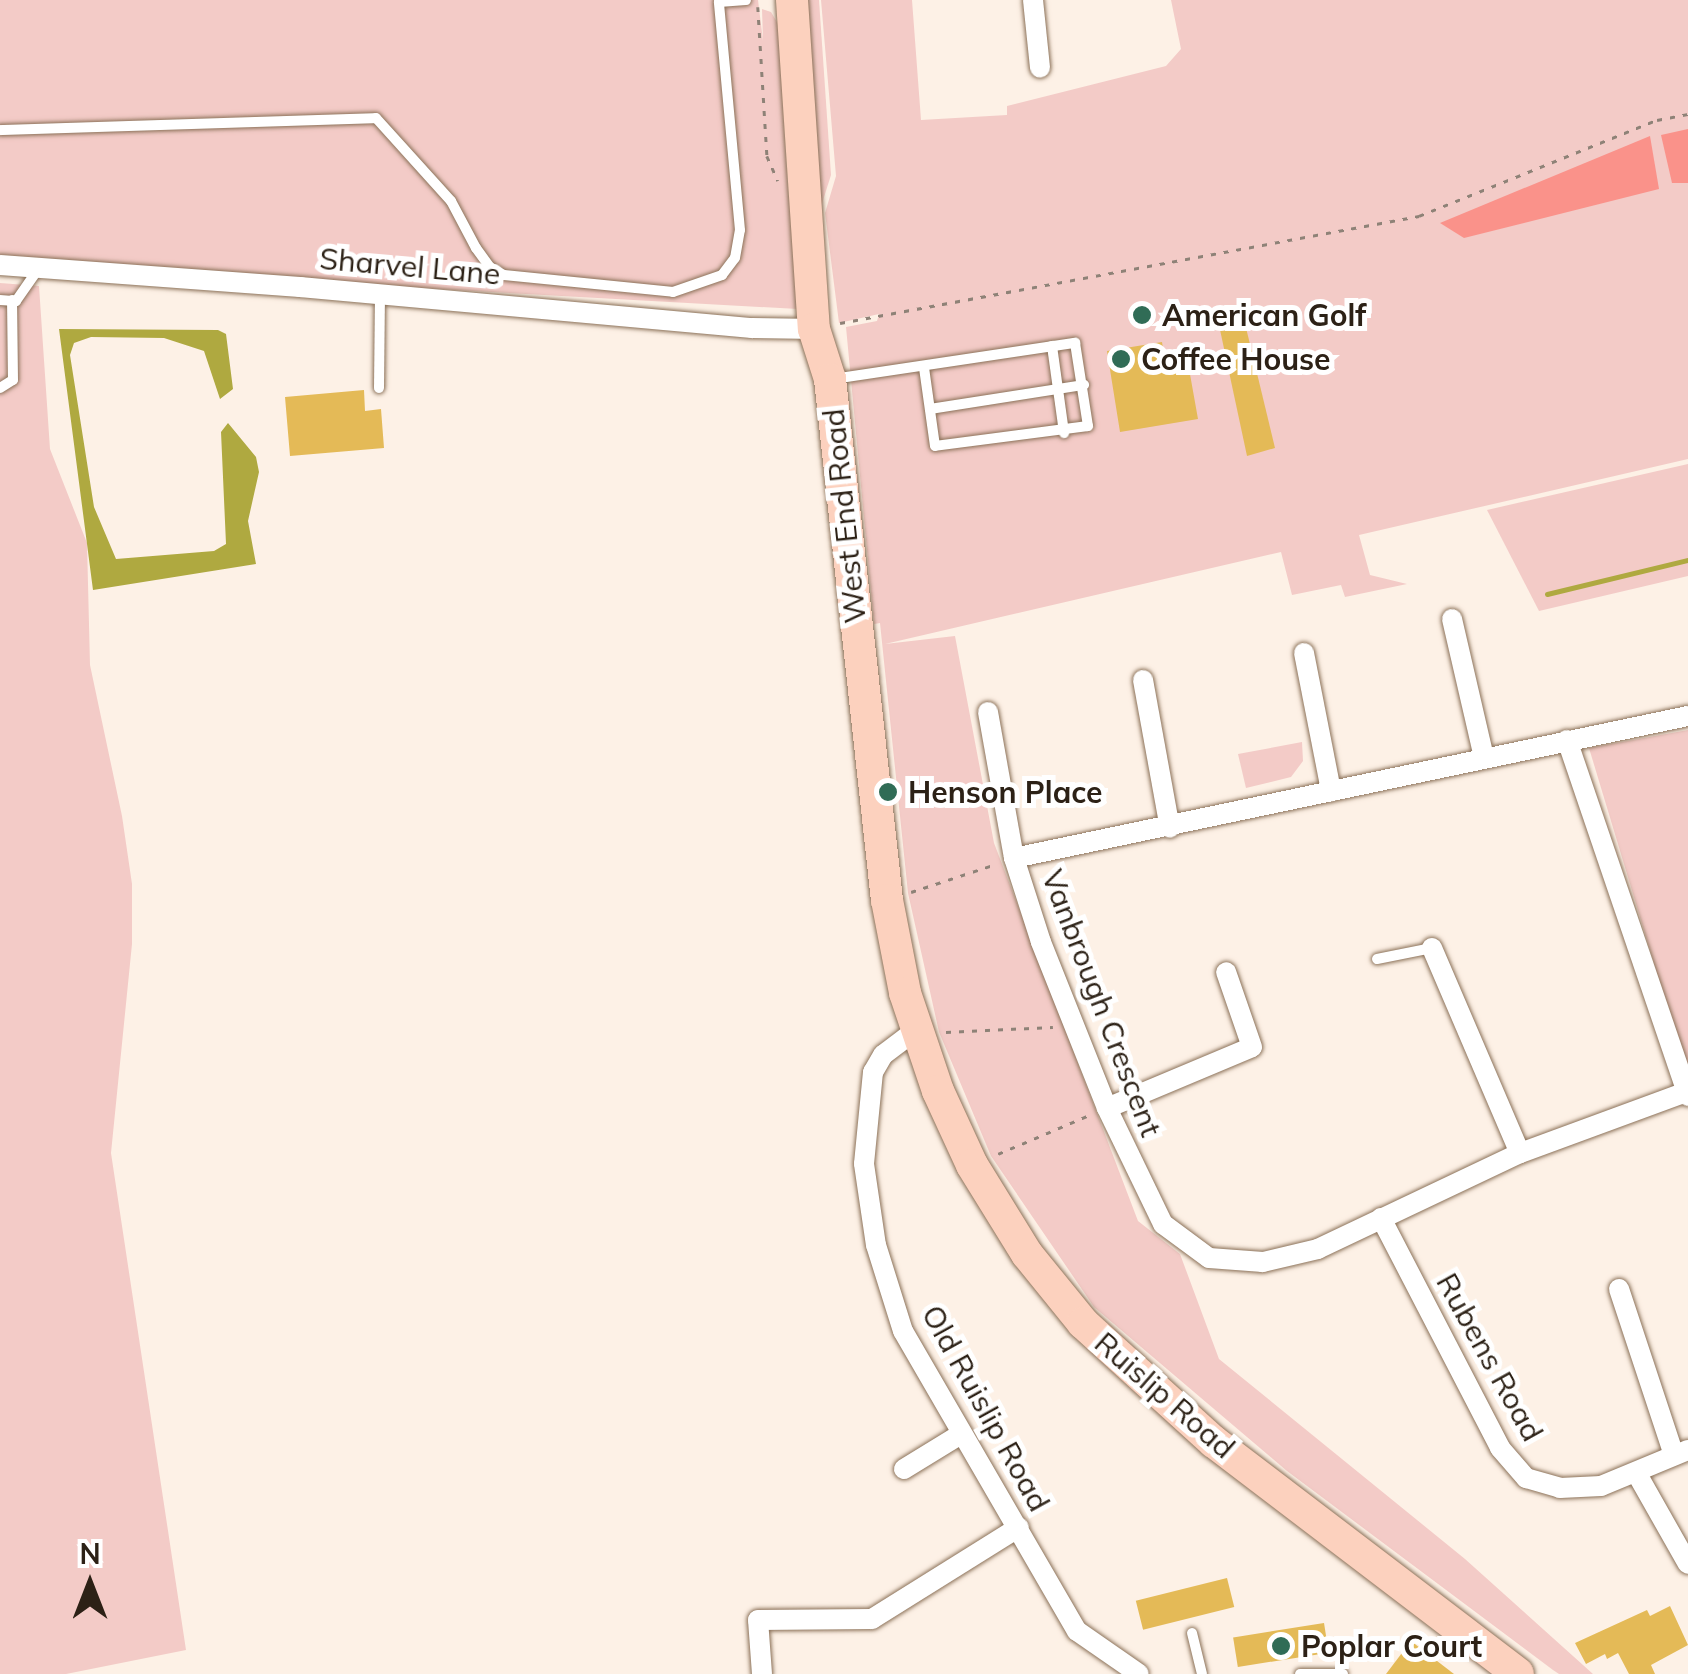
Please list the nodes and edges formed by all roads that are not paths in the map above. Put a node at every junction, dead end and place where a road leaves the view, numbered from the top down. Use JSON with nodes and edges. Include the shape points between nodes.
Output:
{"nodes":[{"id":1,"x":746,"y":0,"type":"edge"},
{"id":2,"x":792,"y":0,"type":"edge"},
{"id":3,"x":1033,"y":0,"type":"edge"},
{"id":4,"x":718,"y":1,"type":"edge"},
{"id":5,"x":1040,"y":68,"type":"dead end"},
{"id":6,"x":0,"y":130,"type":"edge"},
{"id":7,"x":0,"y":265,"type":"edge"},
{"id":8,"x":40,"y":268,"type":"junction"},
{"id":9,"x":380,"y":294,"type":"junction"},
{"id":10,"x":6,"y":300,"type":"edge"},
{"id":11,"x":814,"y":329,"type":"junction"},
{"id":12,"x":1052,"y":346,"type":"junction"},
{"id":13,"x":924,"y":368,"type":"junction"},
{"id":14,"x":830,"y":379,"type":"junction"},
{"id":15,"x":1084,"y":385,"type":"junction"},
{"id":16,"x":0,"y":388,"type":"edge"},
{"id":17,"x":378,"y":388,"type":"dead end"},
{"id":18,"x":1057,"y":390,"type":"junction"},
{"id":19,"x":930,"y":410,"type":"junction"},
{"id":20,"x":1064,"y":433,"type":"junction"},
{"id":21,"x":1452,"y":619,"type":"dead end"},
{"id":22,"x":1304,"y":653,"type":"dead end"},
{"id":23,"x":1143,"y":680,"type":"dead end"},
{"id":24,"x":988,"y":712,"type":"dead end"},
{"id":25,"x":1688,"y":716,"type":"edge"},
{"id":26,"x":1567,"y":740,"type":"junction"},
{"id":27,"x":1484,"y":758,"type":"junction"},
{"id":28,"x":1331,"y":791,"type":"junction"},
{"id":29,"x":1170,"y":828,"type":"junction"},
{"id":30,"x":1014,"y":858,"type":"junction"},
{"id":31,"x":1432,"y":948,"type":"joint"},
{"id":32,"x":1377,"y":959,"type":"dead end"},
{"id":33,"x":1226,"y":972,"type":"dead end"},
{"id":34,"x":927,"y":1031,"type":"junction"},
{"id":35,"x":1687,"y":1094,"type":"edge"},
{"id":36,"x":1107,"y":1108,"type":"junction"},
{"id":37,"x":1520,"y":1153,"type":"junction"},
{"id":38,"x":1382,"y":1218,"type":"junction"},
{"id":39,"x":1618,"y":1288,"type":"dead end"},
{"id":40,"x":960,"y":1434,"type":"junction"},
{"id":41,"x":1681,"y":1452,"type":"edge"},
{"id":42,"x":904,"y":1470,"type":"dead end"},
{"id":43,"x":1637,"y":1474,"type":"junction"},
{"id":44,"x":1018,"y":1527,"type":"junction"},
{"id":45,"x":1688,"y":1564,"type":"edge"},
{"id":46,"x":1192,"y":1632,"type":"dead end"},
{"id":47,"x":762,"y":1674,"type":"edge"},
{"id":48,"x":1139,"y":1674,"type":"edge"},
{"id":49,"x":1202,"y":1674,"type":"edge"},
{"id":50,"x":1300,"y":1674,"type":"edge"},
{"id":51,"x":1342,"y":1674,"type":"edge"},
{"id":52,"x":1518,"y":1674,"type":"edge"}],
"edges":[{"from":1,"to":4,"type":"lane"},
{"from":2,"to":11,"type":"main road","name":"West End Road"},
{"from":3,"to":5,"type":"street"},
{"from":4,"to":6,"type":"lane","via":[[738,213],[736,258],[713,280],[674,292],[504,276],[476,248],[451,201],[376,118]]},
{"from":7,"to":8,"type":"street","name":"Sharvel Lane"},
{"from":8,"to":9,"type":"street","name":"Sharvel Lane"},
{"from":8,"to":10,"type":"lane"},
{"from":9,"to":11,"type":"street","name":"Sharvel Lane"},
{"from":9,"to":17,"type":"lane"},
{"from":10,"to":16,"type":"lane","via":[[13,380]]},
{"from":11,"to":14,"type":"main road","name":"West End Road"},
{"from":12,"to":13,"type":"lane"},
{"from":12,"to":15,"type":"lane","via":[[1075,343]]},
{"from":12,"to":18,"type":"lane"},
{"from":13,"to":14,"type":"lane"},
{"from":13,"to":19,"type":"lane"},
{"from":14,"to":34,"type":"main road","name":"West End Road","via":[[886,900]]},
{"from":15,"to":18,"type":"lane"},
{"from":15,"to":20,"type":"lane","via":[[1088,426]]},
{"from":18,"to":19,"type":"lane"},
{"from":18,"to":20,"type":"lane"},
{"from":19,"to":20,"type":"lane","via":[[934,446]]},
{"from":21,"to":27,"type":"street"},
{"from":22,"to":28,"type":"street"},
{"from":23,"to":29,"type":"street"},
{"from":24,"to":30,"type":"street"},
{"from":25,"to":26,"type":"street","name":"Vanbrough Crescent"},
{"from":26,"to":27,"type":"street","name":"Vanbrough Crescent"},
{"from":26,"to":35,"type":"street"},
{"from":27,"to":28,"type":"street","name":"Vanbrough Crescent"},
{"from":28,"to":29,"type":"street","name":"Vanbrough Crescent"},
{"from":29,"to":30,"type":"street","name":"Vanbrough Crescent"},
{"from":30,"to":36,"type":"street","name":"Vanbrough Crescent"},
{"from":31,"to":32,"type":"lane"},
{"from":31,"to":37,"type":"street"},
{"from":33,"to":36,"type":"street","via":[[1252,1048]]},
{"from":34,"to":40,"type":"street","name":"Old Ruislip Road","via":[[883,1055],[873,1072],[864,1164],[876,1245],[904,1330]]},
{"from":34,"to":52,"type":"main road","name":"Ruislip Road","via":[[972,1166],[1027,1254],[1084,1323],[1214,1442]]},
{"from":35,"to":37,"type":"street","name":"Vanbrough Crescent"},
{"from":36,"to":38,"type":"street","name":"Vanbrough Crescent","via":[[1163,1224],[1209,1258],[1263,1262],[1318,1248]]},
{"from":37,"to":38,"type":"street","name":"Vanbrough Crescent"},
{"from":38,"to":43,"type":"street","name":"Rubens Road","via":[[1500,1448],[1526,1478],[1560,1488],[1601,1486]]},
{"from":39,"to":41,"type":"street"},
{"from":40,"to":42,"type":"street"},
{"from":40,"to":44,"type":"street","name":"Old Ruislip Road"},
{"from":41,"to":43,"type":"street","name":"Rubens Road"},
{"from":43,"to":45,"type":"street"},
{"from":44,"to":47,"type":"street","via":[[872,1619],[758,1620]]},
{"from":44,"to":48,"type":"street","name":"Old Ruislip Road","via":[[1077,1630]]},
{"from":46,"to":49,"type":"lane"},
{"from":50,"to":51,"type":"lane"}]}
